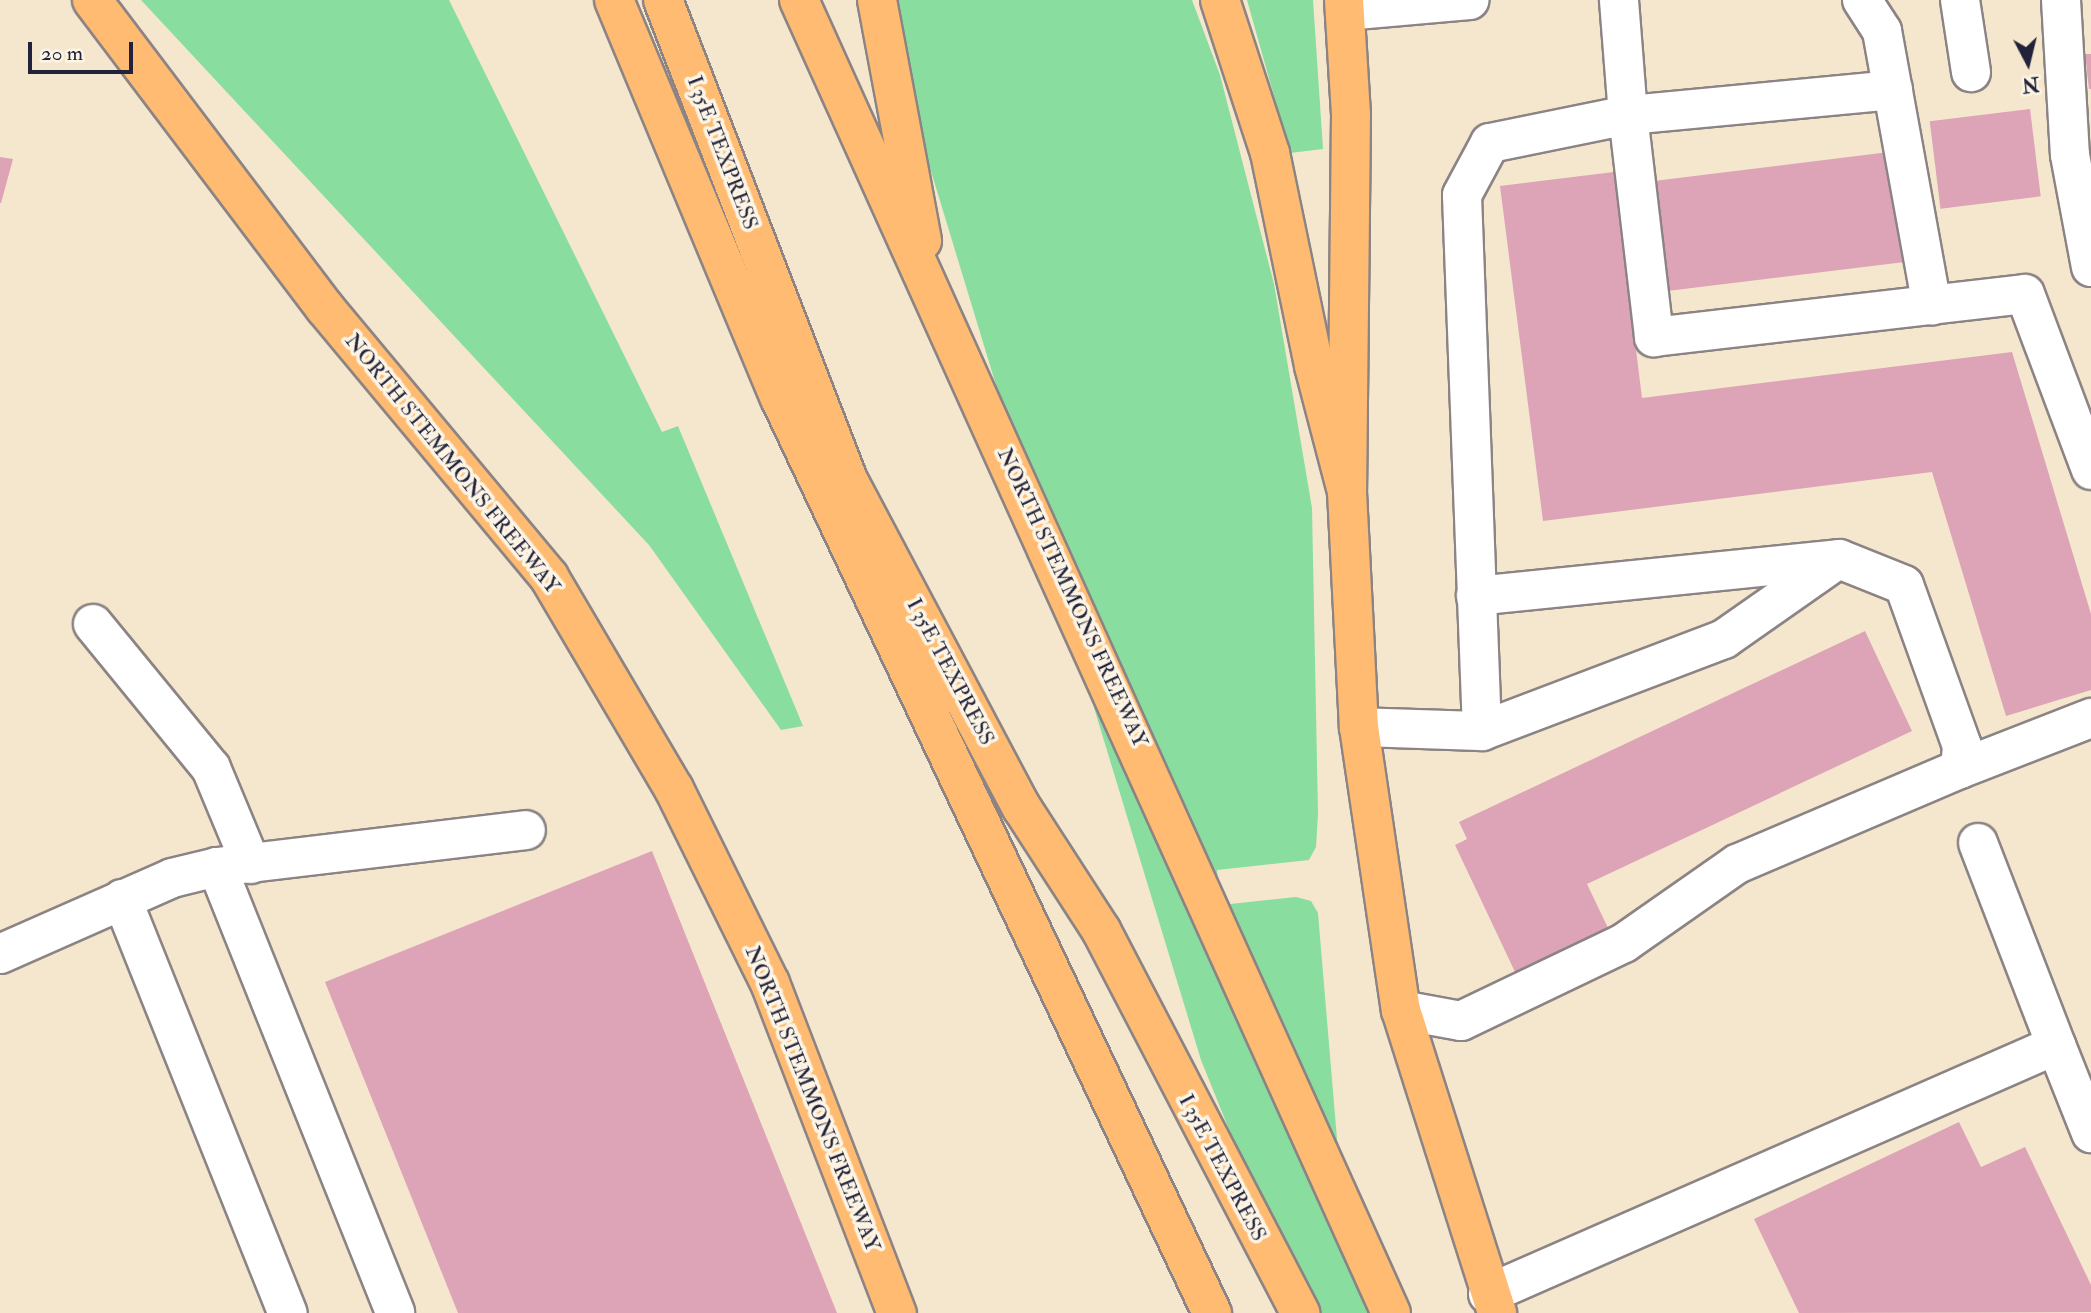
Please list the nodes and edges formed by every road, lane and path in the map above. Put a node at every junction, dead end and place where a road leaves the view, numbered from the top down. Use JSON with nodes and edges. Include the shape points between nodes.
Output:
{"nodes":[{"id":1,"x":92,"y":0,"type":"edge"},
{"id":2,"x":614,"y":0,"type":"edge"},
{"id":3,"x":663,"y":0,"type":"edge"},
{"id":4,"x":799,"y":0,"type":"edge"},
{"id":5,"x":877,"y":0,"type":"edge"},
{"id":6,"x":1220,"y":0,"type":"edge"},
{"id":7,"x":1469,"y":0,"type":"edge"},
{"id":8,"x":1619,"y":0,"type":"edge"},
{"id":9,"x":1862,"y":0,"type":"edge"},
{"id":10,"x":1960,"y":0,"type":"edge"},
{"id":11,"x":2061,"y":0,"type":"edge"},
{"id":12,"x":1345,"y":5,"type":"edge"},
{"id":13,"x":1971,"y":72,"type":"dead end"},
{"id":14,"x":1893,"y":90,"type":"junction"},
{"id":15,"x":1628,"y":115,"type":"junction"},
{"id":16,"x":2091,"y":267,"type":"edge"},
{"id":17,"x":933,"y":302,"type":"junction"},
{"id":18,"x":1931,"y":305,"type":"junction"},
{"id":19,"x":2091,"y":470,"type":"edge"},
{"id":20,"x":1347,"y":492,"type":"junction"},
{"id":21,"x":1839,"y":559,"type":"junction"},
{"id":22,"x":1476,"y":596,"type":"junction"},
{"id":23,"x":93,"y":624,"type":"dead end"},
{"id":24,"x":2091,"y":718,"type":"edge"},
{"id":25,"x":1359,"y":727,"type":"junction"},
{"id":26,"x":1482,"y":731,"type":"junction"},
{"id":27,"x":1960,"y":768,"type":"junction"},
{"id":28,"x":526,"y":830,"type":"dead end"},
{"id":29,"x":1978,"y":844,"type":"dead end"},
{"id":30,"x":234,"y":865,"type":"junction"},
{"id":31,"x":122,"y":900,"type":"junction"},
{"id":32,"x":0,"y":954,"type":"edge"},
{"id":33,"x":1401,"y":1010,"type":"junction"},
{"id":34,"x":2056,"y":1045,"type":"junction"},
{"id":35,"x":2091,"y":1133,"type":"edge"},
{"id":36,"x":1492,"y":1304,"type":"edge"},
{"id":37,"x":288,"y":1313,"type":"edge"},
{"id":38,"x":395,"y":1313,"type":"edge"},
{"id":39,"x":897,"y":1313,"type":"edge"},
{"id":40,"x":1212,"y":1313,"type":"edge"},
{"id":41,"x":1300,"y":1313,"type":"edge"},
{"id":42,"x":1391,"y":1313,"type":"edge"}],
"edges":[{"from":1,"to":39,"type":"main road","name":"NORTH STEMMONS FREEWAY","via":[[325,308],[549,577],[674,789],[770,984]]},
{"from":2,"to":40,"type":"main road","via":[[780,398]]},
{"from":3,"to":41,"type":"main road","name":"I 35E TEXPRESS","via":[[848,480],[1022,808],[1101,930]]},
{"from":4,"to":17,"type":"main road","name":"NORTH STEMMONS FREEWAY"},
{"from":5,"to":17,"type":"main road"},
{"from":6,"to":20,"type":"main road","via":[[1270,153],[1314,366]]},
{"from":7,"to":12,"type":"street"},
{"from":8,"to":15,"type":"street"},
{"from":9,"to":14,"type":"street","via":[[1882,31]]},
{"from":10,"to":13,"type":"street"},
{"from":11,"to":16,"type":"street","via":[[2070,155]]},
{"from":12,"to":20,"type":"main road","via":[[1351,115]]},
{"from":14,"to":15,"type":"street"},
{"from":14,"to":18,"type":"street"},
{"from":15,"to":18,"type":"street","via":[[1654,337]]},
{"from":15,"to":22,"type":"street","via":[[1490,143],[1462,195]]},
{"from":17,"to":42,"type":"main road","name":"NORTH STEMMONS FREEWAY","via":[[1116,691]]},
{"from":18,"to":19,"type":"street","via":[[2025,294]]},
{"from":20,"to":25,"type":"main road"},
{"from":21,"to":22,"type":"street"},
{"from":21,"to":26,"type":"street","via":[[1724,639]]},
{"from":21,"to":27,"type":"street","via":[[1904,585],[1962,746]]},
{"from":22,"to":26,"type":"street"},
{"from":23,"to":30,"type":"street","via":[[211,768]]},
{"from":24,"to":27,"type":"street"},
{"from":25,"to":26,"type":"street"},
{"from":25,"to":33,"type":"main road"},
{"from":27,"to":33,"type":"street","via":[[1737,864],[1624,943],[1461,1021]]},
{"from":28,"to":30,"type":"street"},
{"from":29,"to":34,"type":"street"},
{"from":30,"to":31,"type":"street"},
{"from":30,"to":38,"type":"street"},
{"from":31,"to":32,"type":"street"},
{"from":31,"to":37,"type":"street"},
{"from":33,"to":36,"type":"main road"},
{"from":34,"to":35,"type":"street"},
{"from":34,"to":36,"type":"street"}]}
